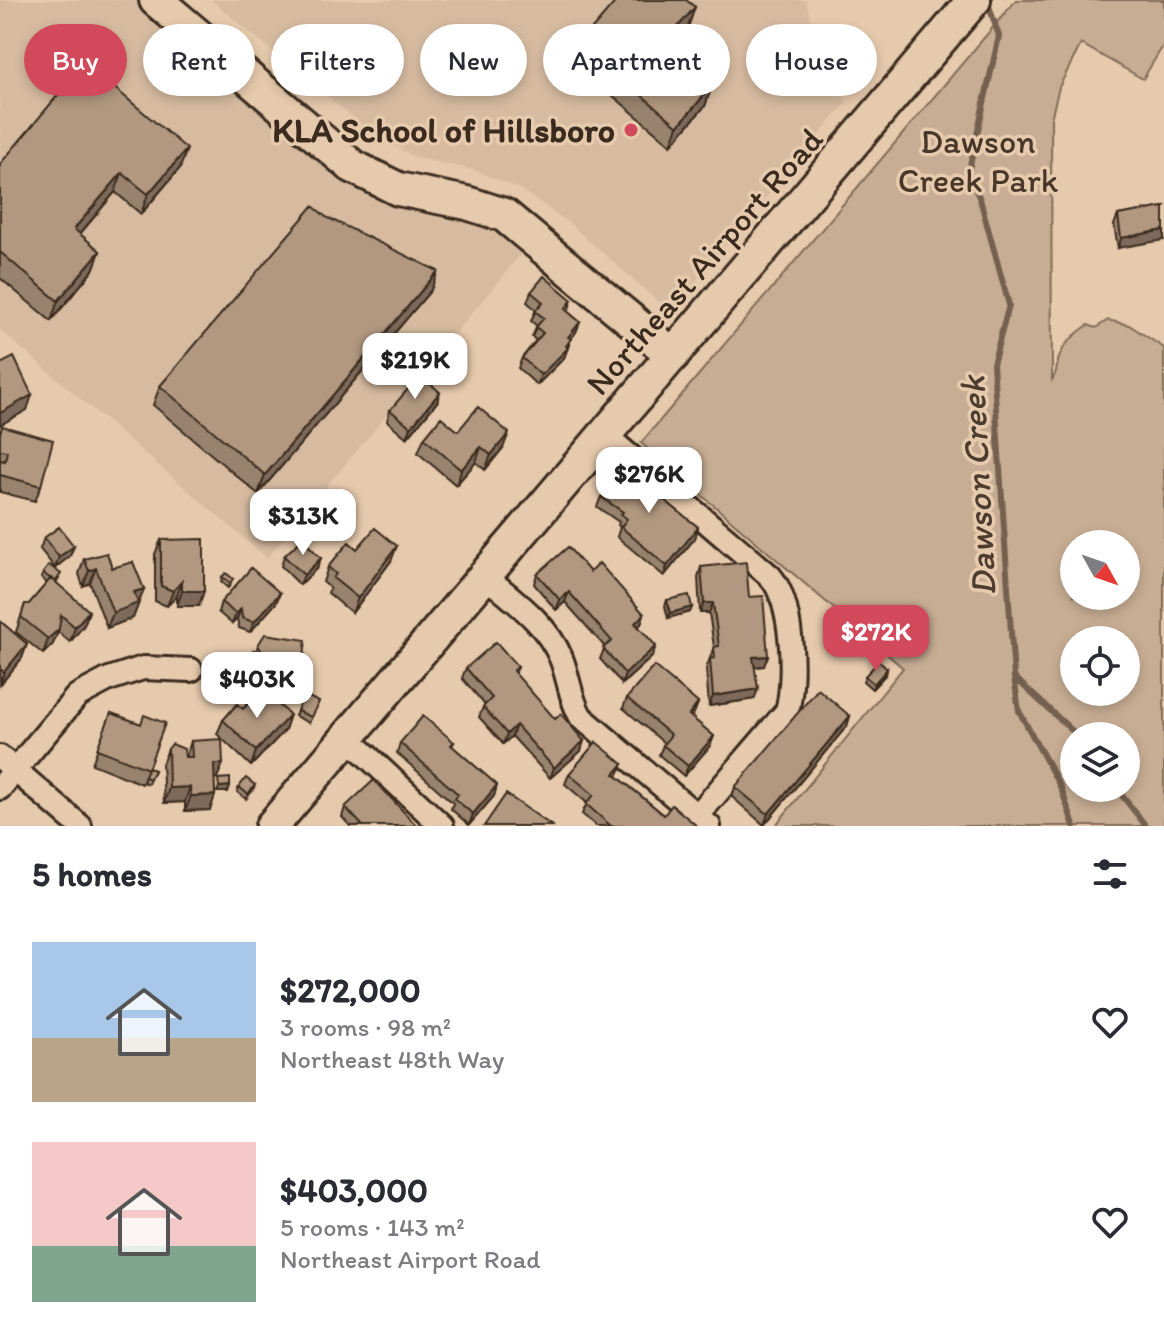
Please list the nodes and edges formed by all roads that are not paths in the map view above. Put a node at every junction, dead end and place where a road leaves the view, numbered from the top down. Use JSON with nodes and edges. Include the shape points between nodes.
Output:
{"nodes":[{"id":1,"x":156,"y":0,"type":"edge"},
{"id":2,"x":973,"y":1,"type":"edge"},
{"id":3,"x":673,"y":355,"type":"junction"},
{"id":4,"x":605,"y":435,"type":"junction"},
{"id":5,"x":485,"y":576,"type":"junction"},
{"id":6,"x":191,"y":670,"type":"dead end"},
{"id":7,"x":347,"y":737,"type":"junction"},
{"id":8,"x":8,"y":764,"type":"edge"},
{"id":9,"x":0,"y":788,"type":"edge"},
{"id":10,"x":703,"y":821,"type":"edge"},
{"id":11,"x":80,"y":826,"type":"edge"},
{"id":12,"x":272,"y":826,"type":"edge"},
{"id":13,"x":442,"y":826,"type":"edge"}],
"edges":[{"from":1,"to":3,"type":"street","via":[[352,166],[398,189],[504,215]]},
{"from":2,"to":3,"type":"street","name":"Northeast Airport Road"},
{"from":3,"to":4,"type":"street","name":"Northeast Airport Road"},
{"from":4,"to":5,"type":"street","name":"Northeast Airport Road"},
{"from":4,"to":10,"type":"street","via":[[770,576],[786,606],[792,694],[787,711]]},
{"from":5,"to":7,"type":"street","name":"Northeast Airport Road"},
{"from":5,"to":10,"type":"street","via":[[540,623],[561,659],[581,717]]},
{"from":6,"to":8,"type":"street","via":[[143,668],[109,679],[77,696]]},
{"from":7,"to":12,"type":"street","name":"Northeast Airport Road"},
{"from":7,"to":13,"type":"street"},
{"from":8,"to":9,"type":"street"},
{"from":8,"to":11,"type":"street"}]}
